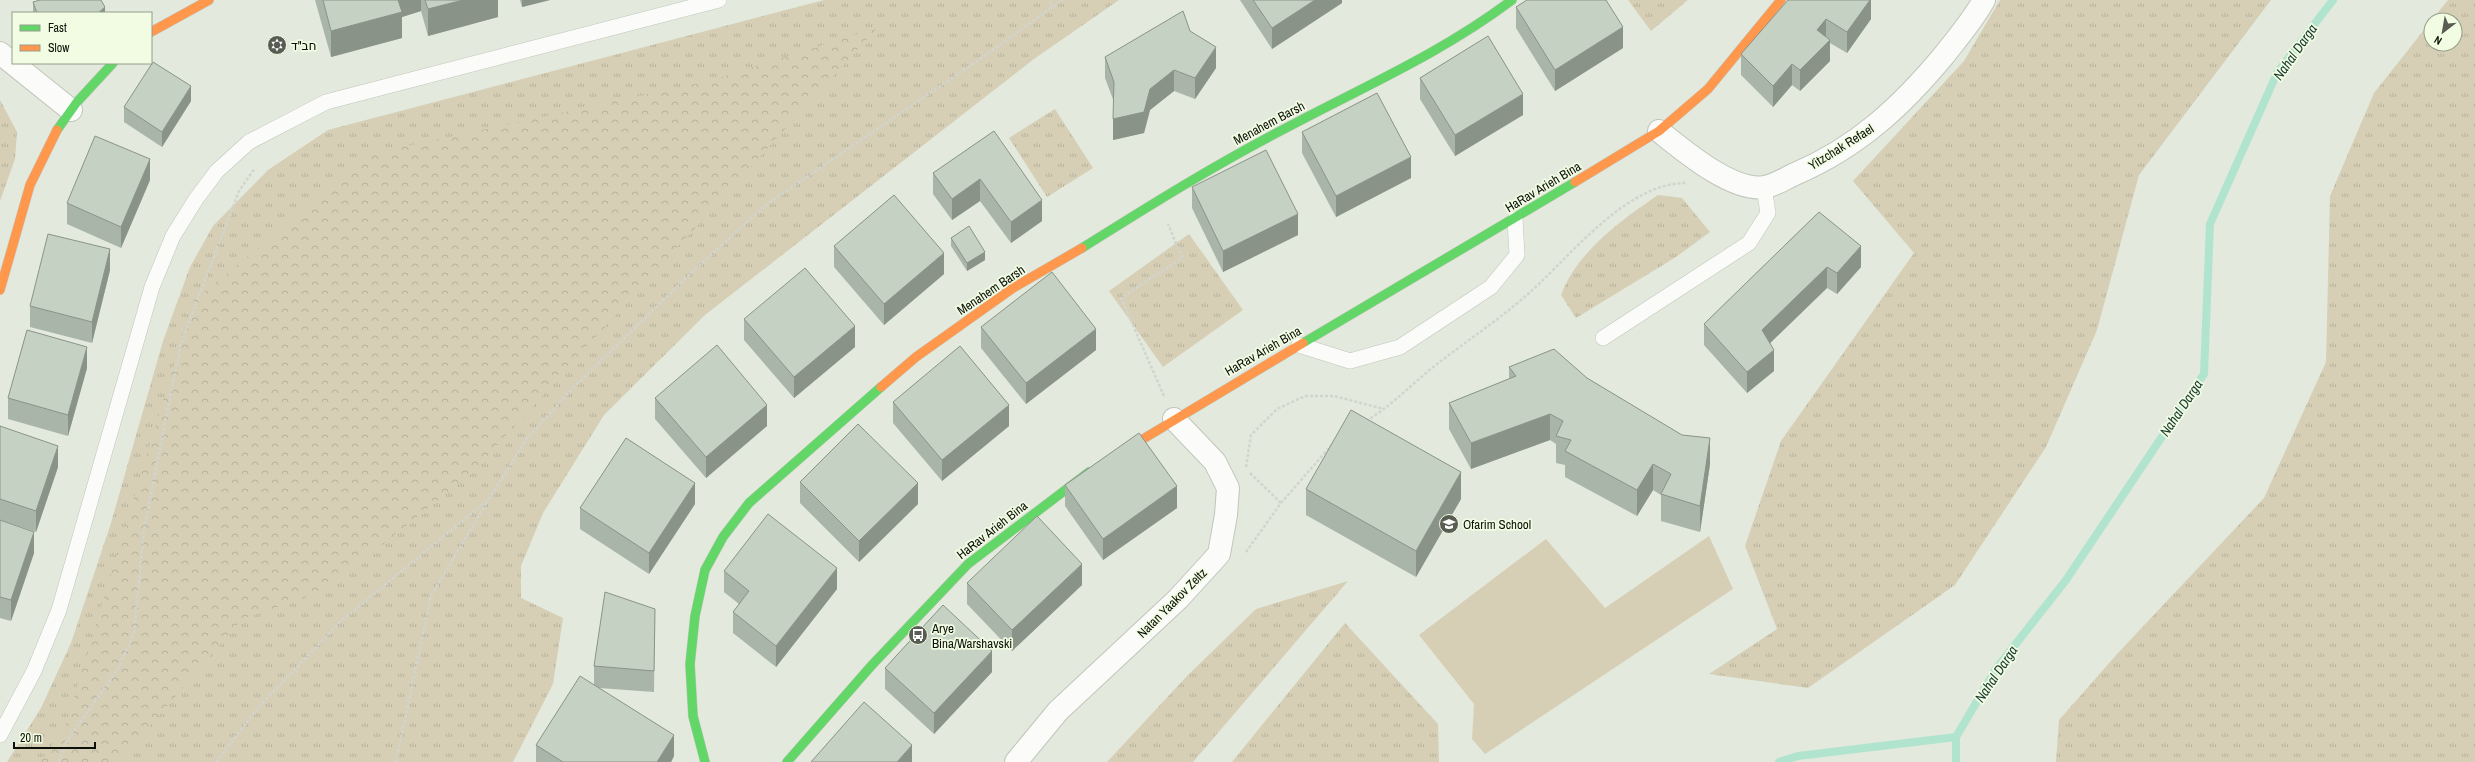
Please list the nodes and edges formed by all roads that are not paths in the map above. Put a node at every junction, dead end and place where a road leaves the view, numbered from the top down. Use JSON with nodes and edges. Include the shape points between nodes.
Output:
{"nodes":[{"id":1,"x":209,"y":0,"type":"edge"},
{"id":2,"x":719,"y":0,"type":"edge"},
{"id":3,"x":1512,"y":0,"type":"edge"},
{"id":4,"x":1781,"y":0,"type":"edge"},
{"id":5,"x":1984,"y":0,"type":"edge"},
{"id":6,"x":152,"y":31,"type":"edge"},
{"id":7,"x":0,"y":53,"type":"edge"},
{"id":8,"x":12,"y":63,"type":"edge"},
{"id":9,"x":14,"y":64,"type":"edge"},
{"id":10,"x":112,"y":64,"type":"edge"},
{"id":11,"x":71,"y":110,"type":"junction"},
{"id":12,"x":1659,"y":131,"type":"junction"},
{"id":13,"x":1764,"y":187,"type":"junction"},
{"id":14,"x":1515,"y":219,"type":"junction"},
{"id":15,"x":0,"y":290,"type":"edge"},
{"id":16,"x":1603,"y":338,"type":"dead end"},
{"id":17,"x":1298,"y":345,"type":"junction"},
{"id":18,"x":1174,"y":419,"type":"junction"},
{"id":19,"x":1108,"y":460,"type":"edge"},
{"id":20,"x":1095,"y":468,"type":"edge"},
{"id":21,"x":0,"y":735,"type":"edge"},
{"id":22,"x":705,"y":762,"type":"edge"},
{"id":23,"x":787,"y":762,"type":"edge"},
{"id":24,"x":1016,"y":762,"type":"edge"}],
"edges":[{"from":1,"to":6,"type":"street"},
{"from":2,"to":21,"type":"lane","via":[[326,102],[249,142],[217,171],[173,236],[152,287],[59,610],[34,671]]},
{"from":3,"to":22,"type":"street","name":"Menahem Barsh","via":[[1476,27],[1418,61],[1272,135],[1171,192],[1075,253],[1013,288],[916,357],[749,503],[723,538],[705,570],[695,616],[690,664],[694,716]]},
{"from":4,"to":12,"type":"street","name":"HaRav Arieh Bina","via":[[1708,89]]},
{"from":5,"to":13,"type":"street","name":"Yitzchak Refael","via":[[1974,19],[1916,90],[1872,130],[1822,162]]},
{"from":7,"to":8,"type":"street"},
{"from":9,"to":11,"type":"street"},
{"from":10,"to":11,"type":"street"},
{"from":11,"to":15,"type":"street","via":[[57,130],[36,172]]},
{"from":12,"to":13,"type":"street","via":[[1686,152],[1736,183]]},
{"from":12,"to":14,"type":"street","name":"HaRav Arieh Bina"},
{"from":13,"to":16,"type":"lane","via":[[1768,213],[1749,243]]},
{"from":14,"to":17,"type":"street","name":"HaRav Arieh Bina"},
{"from":14,"to":17,"type":"lane","via":[[1517,255],[1491,287],[1400,347],[1350,361]]},
{"from":17,"to":18,"type":"street","name":"HaRav Arieh Bina"},
{"from":18,"to":19,"type":"street","name":"HaRav Arieh Bina"},
{"from":18,"to":24,"type":"street","name":"Natan Yaakov Zeltz","via":[[1216,462],[1228,488],[1219,554],[1178,600],[1058,711]]},
{"from":20,"to":23,"type":"street","name":"HaRav Arieh Bina","via":[[968,564],[872,665]]}]}
